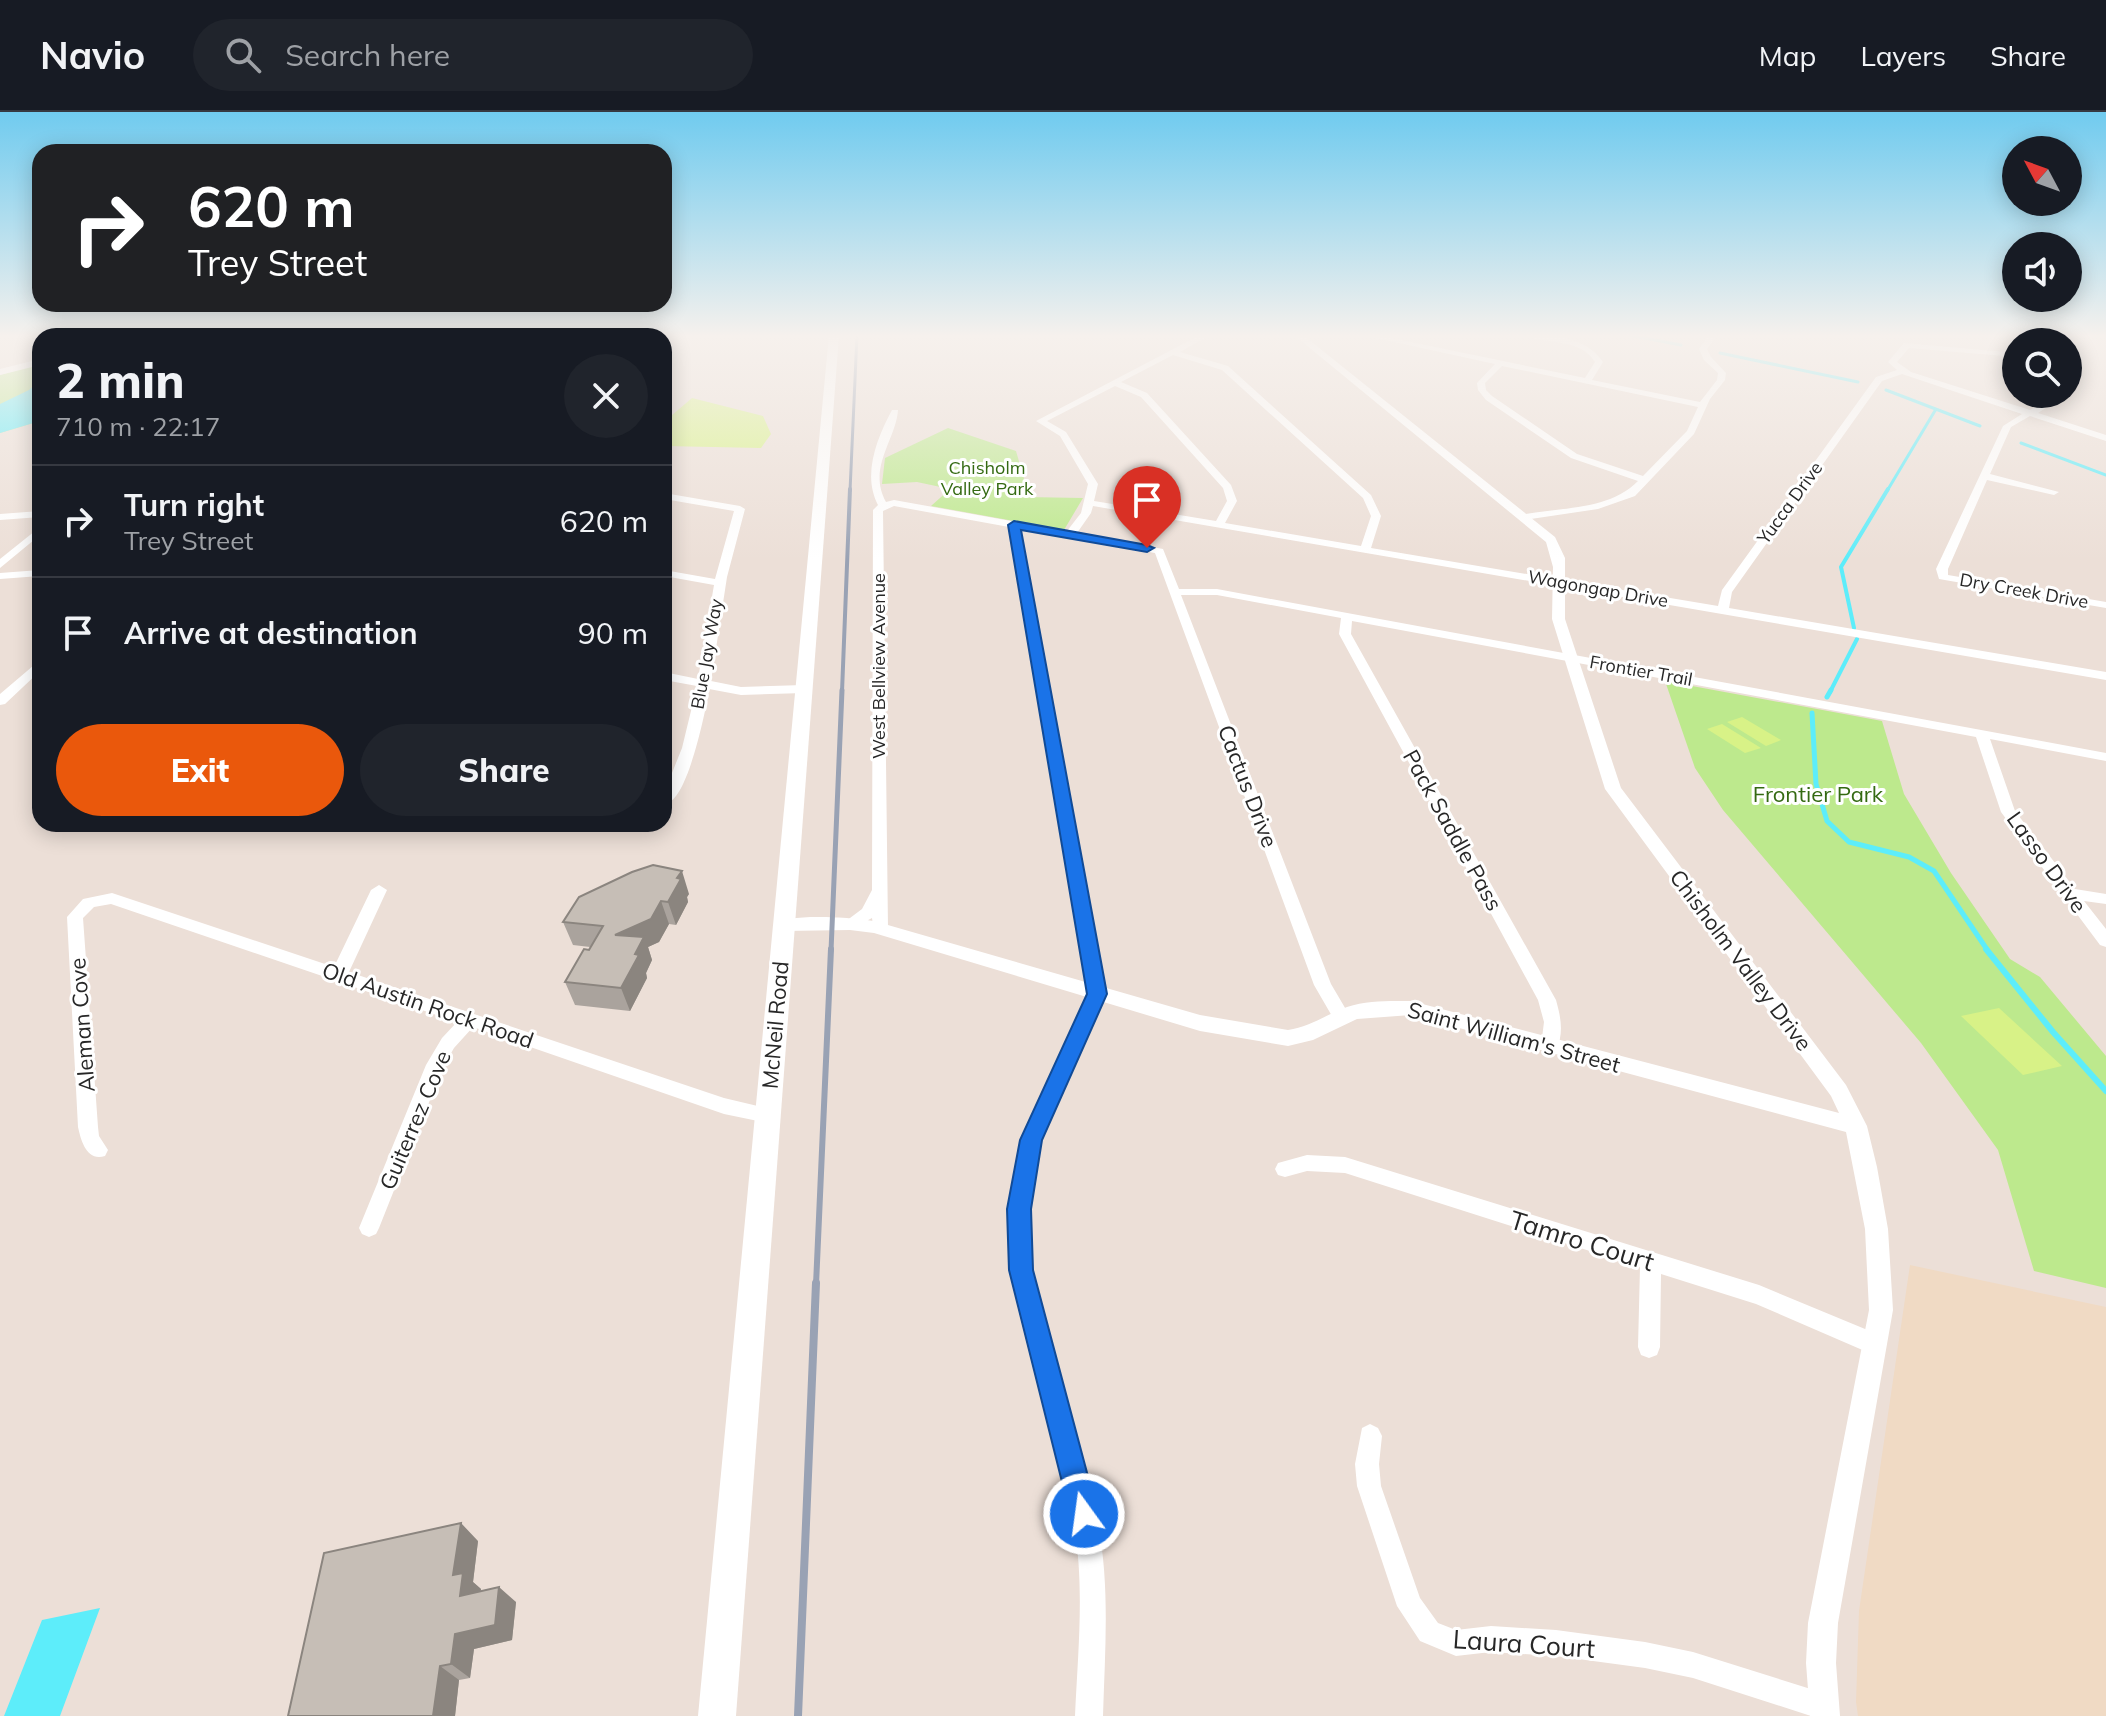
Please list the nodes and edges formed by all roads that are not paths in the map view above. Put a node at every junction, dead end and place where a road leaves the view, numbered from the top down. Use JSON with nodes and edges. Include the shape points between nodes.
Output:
{"nodes":[{"id":1,"x":828,"y":410,"type":"edge"},
{"id":2,"x":1061,"y":410,"type":"edge"},
{"id":3,"x":1158,"y":410,"type":"edge"},
{"id":4,"x":1271,"y":410,"type":"edge"},
{"id":5,"x":1391,"y":410,"type":"edge"},
{"id":6,"x":1506,"y":410,"type":"edge"},
{"id":7,"x":1702,"y":410,"type":"edge"},
{"id":8,"x":1857,"y":410,"type":"edge"},
{"id":9,"x":2019,"y":410,"type":"edge"},
{"id":10,"x":2035,"y":410,"type":"edge"},
{"id":11,"x":895,"y":412,"type":"dead end"},
{"id":12,"x":2028,"y":413,"type":"junction"},
{"id":13,"x":2106,"y":438,"type":"edge"},
{"id":14,"x":1984,"y":476,"type":"junction"},
{"id":15,"x":1645,"y":480,"type":"junction"},
{"id":16,"x":2054,"y":492,"type":"dead end"},
{"id":17,"x":672,"y":497,"type":"edge"},
{"id":18,"x":1090,"y":503,"type":"junction"},
{"id":19,"x":883,"y":506,"type":"junction"},
{"id":20,"x":32,"y":515,"type":"edge"},
{"id":21,"x":0,"y":517,"type":"edge"},
{"id":22,"x":1524,"y":517,"type":"junction"},
{"id":23,"x":1014,"y":525,"type":"junction"},
{"id":24,"x":1219,"y":525,"type":"junction"},
{"id":25,"x":1070,"y":535,"type":"junction"},
{"id":26,"x":32,"y":537,"type":"edge"},
{"id":27,"x":1365,"y":550,"type":"junction"},
{"id":28,"x":0,"y":565,"type":"edge"},
{"id":29,"x":32,"y":574,"type":"edge"},
{"id":30,"x":672,"y":574,"type":"edge"},
{"id":31,"x":0,"y":576,"type":"edge"},
{"id":32,"x":720,"y":583,"type":"junction"},
{"id":33,"x":1560,"y":583,"type":"junction"},
{"id":34,"x":1175,"y":592,"type":"junction"},
{"id":35,"x":2106,"y":605,"type":"edge"},
{"id":36,"x":1723,"y":610,"type":"junction"},
{"id":37,"x":1347,"y":616,"type":"junction"},
{"id":38,"x":1572,"y":658,"type":"junction"},
{"id":39,"x":32,"y":671,"type":"edge"},
{"id":40,"x":2106,"y":676,"type":"edge"},
{"id":41,"x":672,"y":678,"type":"edge"},
{"id":42,"x":703,"y":685,"type":"junction"},
{"id":43,"x":804,"y":689,"type":"junction"},
{"id":44,"x":0,"y":701,"type":"edge"},
{"id":45,"x":1981,"y":733,"type":"junction"},
{"id":46,"x":2106,"y":757,"type":"edge"},
{"id":47,"x":672,"y":788,"type":"edge"},
{"id":48,"x":880,"y":888,"type":"junction"},
{"id":49,"x":379,"y":890,"type":"dead end"},
{"id":50,"x":2070,"y":894,"type":"junction"},
{"id":51,"x":2106,"y":899,"type":"edge"},
{"id":52,"x":89,"y":903,"type":"joint"},
{"id":53,"x":850,"y":924,"type":"junction"},
{"id":54,"x":784,"y":925,"type":"junction"},
{"id":55,"x":830,"y":926,"type":"junction"},
{"id":56,"x":880,"y":929,"type":"junction"},
{"id":57,"x":2106,"y":941,"type":"edge"},
{"id":58,"x":942,"y":950,"type":"junction"},
{"id":59,"x":339,"y":975,"type":"junction"},
{"id":60,"x":1097,"y":994,"type":"junction"},
{"id":61,"x":1342,"y":1018,"type":"junction"},
{"id":62,"x":470,"y":1019,"type":"junction"},
{"id":63,"x":1550,"y":1046,"type":"junction"},
{"id":64,"x":768,"y":1115,"type":"junction"},
{"id":65,"x":1856,"y":1126,"type":"junction"},
{"id":66,"x":98,"y":1150,"type":"dead end"},
{"id":67,"x":1285,"y":1169,"type":"dead end"},
{"id":68,"x":369,"y":1228,"type":"dead end"},
{"id":69,"x":1651,"y":1262,"type":"junction"},
{"id":70,"x":1874,"y":1344,"type":"junction"},
{"id":71,"x":1649,"y":1347,"type":"dead end"},
{"id":72,"x":1370,"y":1436,"type":"dead end"},
{"id":73,"x":1824,"y":1711,"type":"edge"},
{"id":74,"x":717,"y":1716,"type":"edge"},
{"id":75,"x":1089,"y":1716,"type":"edge"}],
"edges":[{"from":1,"to":43,"type":"main road","name":"McNeil Road"},
{"from":2,"to":18,"type":"street","via":[[1040,421],[1063,434],[1084,465],[1093,484]]},
{"from":3,"to":24,"type":"street","via":[[1228,487],[1230,509]]},
{"from":4,"to":27,"type":"street","via":[[1367,497],[1376,516]]},
{"from":5,"to":22,"type":"street","name":"Chisholm Valley Drive"},
{"from":6,"to":15,"type":"street","via":[[1574,456]]},
{"from":7,"to":15,"type":"street","via":[[1691,432]]},
{"from":8,"to":36,"type":"street","name":"Yucca Drive","via":[[1726,592]]},
{"from":9,"to":12,"type":"street"},
{"from":10,"to":12,"type":"street"},
{"from":11,"to":19,"type":"street","name":"West Bellview Avenue","via":[[879,444],[876,495]]},
{"from":12,"to":13,"type":"street"},
{"from":12,"to":14,"type":"street","via":[[2007,426]]},
{"from":14,"to":16,"type":"street"},
{"from":14,"to":35,"type":"street","name":"Dry Creek Drive","via":[[1943,577]]},
{"from":15,"to":22,"type":"street","via":[[1615,502]]},
{"from":17,"to":32,"type":"street","name":"Blue Jay Way","via":[[740,509]]},
{"from":18,"to":24,"type":"street","name":"Wagongap Drive"},
{"from":18,"to":25,"type":"street"},
{"from":19,"to":23,"type":"street","via":[[894,503]]},
{"from":19,"to":48,"type":"street","name":"West Bellview Avenue","via":[[878,510]]},
{"from":20,"to":21,"type":"street"},
{"from":22,"to":33,"type":"street","name":"Chisholm Valley Drive","via":[[1556,548]]},
{"from":23,"to":25,"type":"street"},
{"from":23,"to":60,"type":"street"},
{"from":24,"to":27,"type":"street","name":"Wagongap Drive"},
{"from":25,"to":34,"type":"street","name":"Cactus Drive","via":[[1159,551]]},
{"from":26,"to":28,"type":"street"},
{"from":27,"to":33,"type":"street","name":"Wagongap Drive"},
{"from":29,"to":31,"type":"street"},
{"from":30,"to":32,"type":"street"},
{"from":32,"to":42,"type":"street","name":"Blue Jay Way"},
{"from":33,"to":36,"type":"street","name":"Wagongap Drive"},
{"from":33,"to":38,"type":"street","name":"Chisholm Valley Drive","via":[[1557,612]]},
{"from":34,"to":37,"type":"street","name":"Frontier Trail","via":[[1217,592]]},
{"from":34,"to":61,"type":"street","name":"Cactus Drive","via":[[1323,985]]},
{"from":36,"to":40,"type":"street","name":"Wagongap Drive"},
{"from":37,"to":38,"type":"street","name":"Frontier Trail"},
{"from":37,"to":63,"type":"street","name":"Pack Saddle Pass","via":[[1345,634],[1547,1000],[1553,1022]]},
{"from":38,"to":45,"type":"street","name":"Frontier Trail"},
{"from":38,"to":65,"type":"street","name":"Chisholm Valley Drive","via":[[1613,789],[1839,1091]]},
{"from":39,"to":44,"type":"street"},
{"from":41,"to":42,"type":"street"},
{"from":42,"to":43,"type":"street","via":[[741,691]]},
{"from":42,"to":47,"type":"street","name":"Blue Jay Way","via":[[683,771]]},
{"from":43,"to":54,"type":"main road","name":"McNeil Road"},
{"from":45,"to":46,"type":"street","name":"Frontier Trail"},
{"from":45,"to":50,"type":"street","name":"Lasso Drive","via":[[2008,812]]},
{"from":48,"to":53,"type":"street","via":[[868,913]]},
{"from":48,"to":56,"type":"street","name":"West Bellview Avenue"},
{"from":49,"to":59,"type":"street"},
{"from":50,"to":51,"type":"street"},
{"from":50,"to":57,"type":"street","name":"Lasso Drive"},
{"from":52,"to":59,"type":"street","name":"Old Austin Rock Road","via":[[112,898]]},
{"from":52,"to":66,"type":"street","name":"Aleman Cove","via":[[75,917],[88,1127]]},
{"from":53,"to":55,"type":"street","name":"Saint William's Street"},
{"from":53,"to":56,"type":"street","name":"Saint William's Street"},
{"from":54,"to":55,"type":"street","name":"Saint William's Street"},
{"from":54,"to":64,"type":"main road","name":"McNeil Road"},
{"from":55,"to":58,"type":"street","name":"Saint William's Street"},
{"from":56,"to":58,"type":"street","name":"Saint William's Street"},
{"from":58,"to":60,"type":"street","name":"Saint William's Street"},
{"from":59,"to":62,"type":"street","name":"Old Austin Rock Road"},
{"from":60,"to":61,"type":"street","name":"Saint William's Street","via":[[1200,1023],[1288,1038],[1319,1031]]},
{"from":60,"to":75,"type":"street","via":[[1031,1140],[1018,1239],[1021,1270],[1084,1514],[1093,1602]]},
{"from":61,"to":63,"type":"street","name":"Saint William's Street","via":[[1370,1009],[1411,1008]]},
{"from":62,"to":64,"type":"street","name":"Old Austin Rock Road","via":[[724,1106]]},
{"from":62,"to":68,"type":"street","name":"Guiterrez Cove","via":[[435,1065]]},
{"from":63,"to":65,"type":"street","name":"Saint William's Street"},
{"from":64,"to":74,"type":"main road","name":"McNeil Road"},
{"from":65,"to":70,"type":"street","name":"Chisholm Valley Drive","via":[[1881,1285]]},
{"from":67,"to":69,"type":"street","name":"Tamro Court","via":[[1307,1163],[1345,1165]]},
{"from":69,"to":70,"type":"street","name":"Tamro Court","via":[[1759,1295]]},
{"from":69,"to":71,"type":"street"},
{"from":70,"to":73,"type":"street","name":"Chisholm Valley Drive","via":[[1823,1623]]},
{"from":72,"to":73,"type":"street","name":"Laura Court","via":[[1369,1486],[1410,1606],[1429,1632],[1456,1643],[1556,1643],[1645,1655],[1693,1665]]}]}
